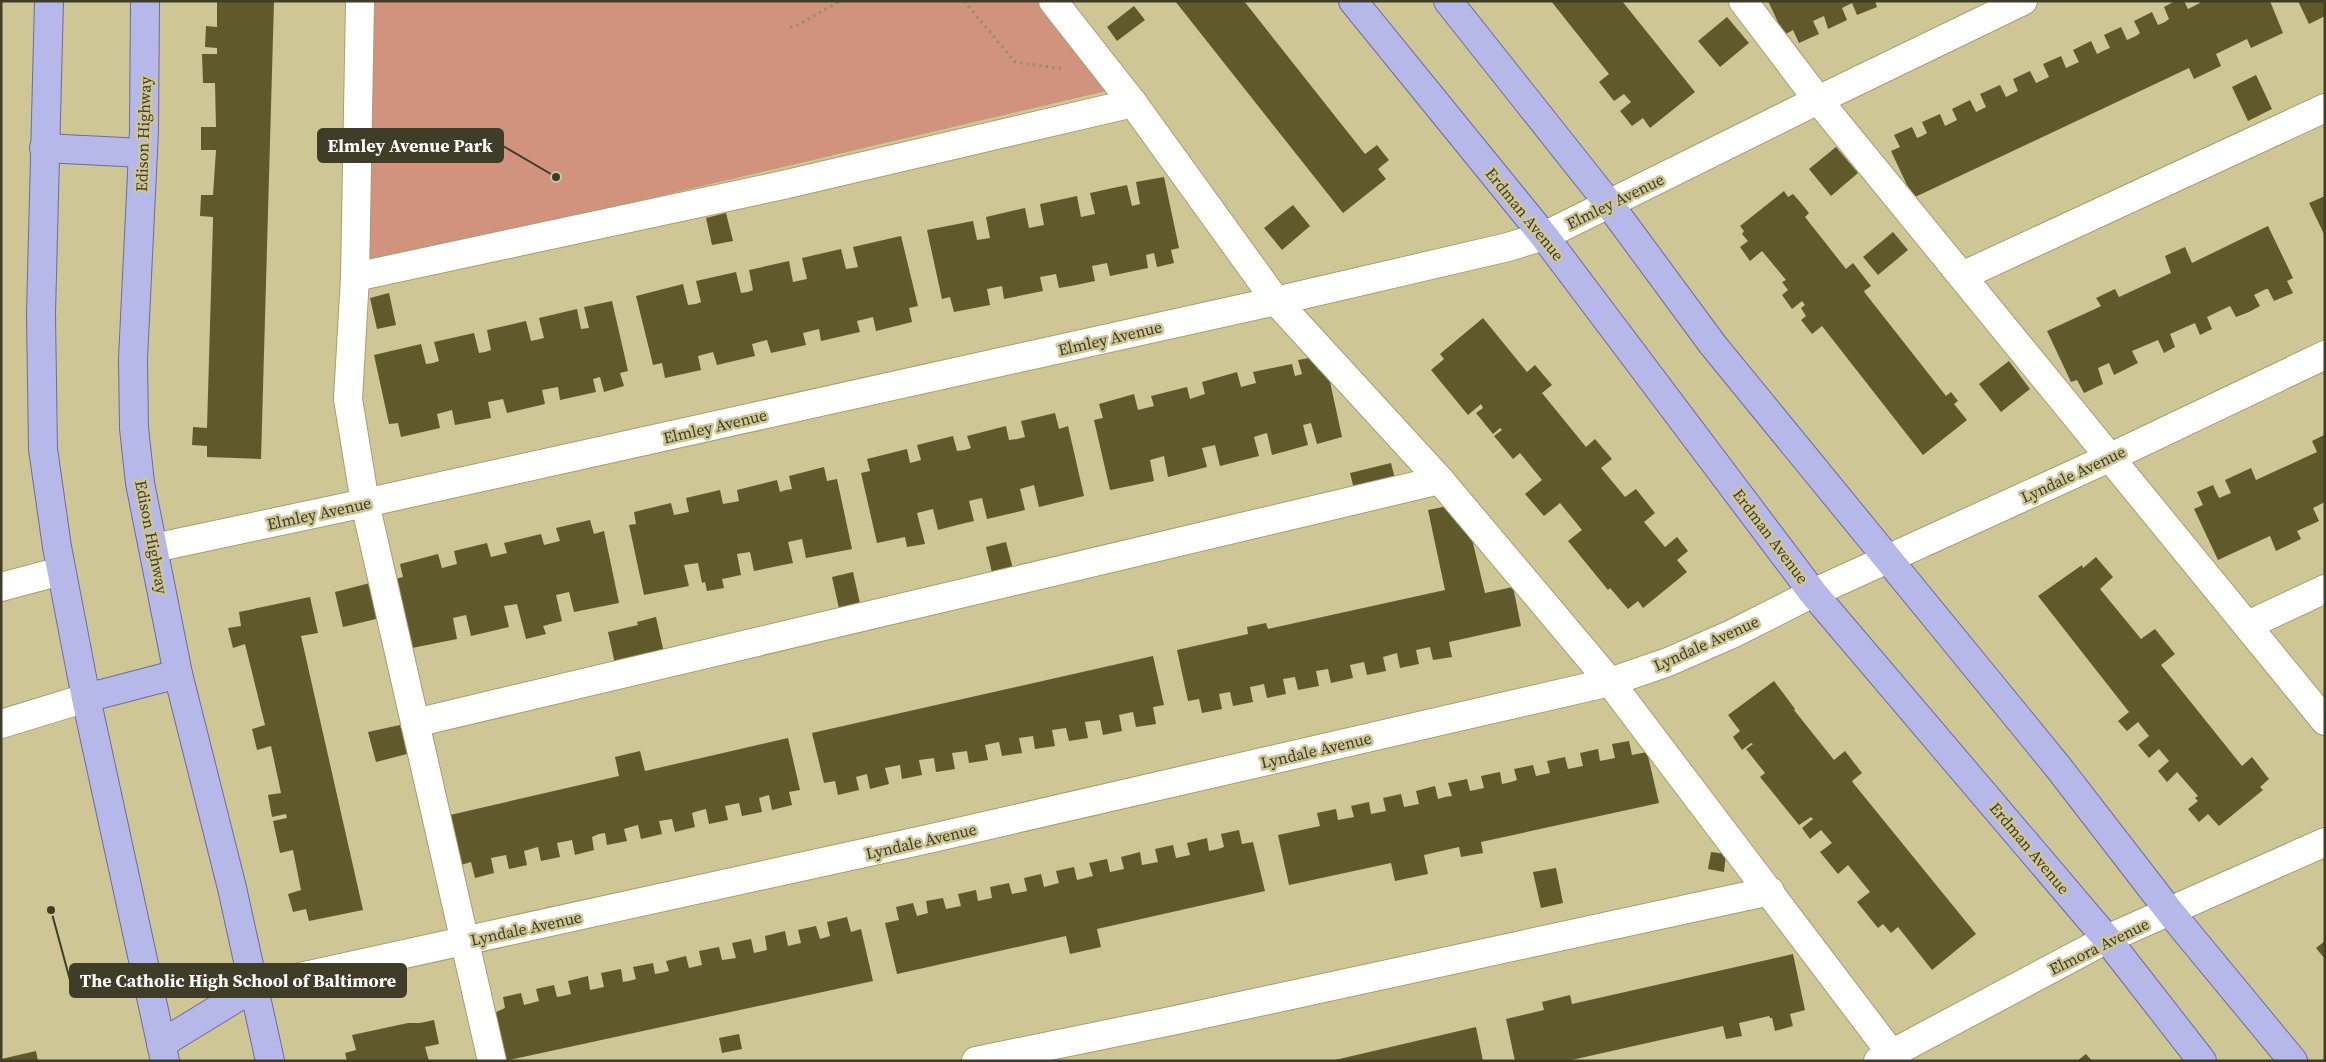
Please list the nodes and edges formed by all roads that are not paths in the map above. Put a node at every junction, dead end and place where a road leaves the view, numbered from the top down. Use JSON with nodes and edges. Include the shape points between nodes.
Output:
{"nodes":[{"id":1,"x":49,"y":1,"type":"edge"},
{"id":2,"x":146,"y":1,"type":"edge"},
{"id":3,"x":360,"y":1,"type":"edge"},
{"id":4,"x":1053,"y":1,"type":"edge"},
{"id":5,"x":1353,"y":1,"type":"edge"},
{"id":6,"x":1448,"y":1,"type":"edge"},
{"id":7,"x":1743,"y":1,"type":"edge"},
{"id":8,"x":2023,"y":1,"type":"edge"},
{"id":9,"x":1818,"y":100,"type":"junction"},
{"id":10,"x":1133,"y":103,"type":"junction"},
{"id":11,"x":2325,"y":108,"type":"edge"},
{"id":12,"x":44,"y":148,"type":"junction"},
{"id":13,"x":143,"y":153,"type":"junction"},
{"id":14,"x":1609,"y":204,"type":"junction"},
{"id":15,"x":1544,"y":236,"type":"junction"},
{"id":16,"x":1962,"y":276,"type":"junction"},
{"id":17,"x":354,"y":277,"type":"junction"},
{"id":18,"x":1276,"y":301,"type":"junction"},
{"id":19,"x":2325,"y":355,"type":"edge"},
{"id":20,"x":2111,"y":457,"type":"junction"},
{"id":21,"x":1440,"y":480,"type":"junction"},
{"id":22,"x":365,"y":503,"type":"junction"},
{"id":23,"x":154,"y":548,"type":"junction"},
{"id":24,"x":1888,"y":559,"type":"junction"},
{"id":25,"x":61,"y":571,"type":"junction"},
{"id":26,"x":1,"y":587,"type":"edge"},
{"id":27,"x":2325,"y":589,"type":"edge"},
{"id":28,"x":1813,"y":592,"type":"junction"},
{"id":29,"x":2248,"y":625,"type":"junction"},
{"id":30,"x":178,"y":674,"type":"junction"},
{"id":31,"x":1610,"y":682,"type":"junction"},
{"id":32,"x":86,"y":698,"type":"junction"},
{"id":33,"x":2325,"y":721,"type":"edge"},
{"id":34,"x":414,"y":723,"type":"junction"},
{"id":35,"x":1,"y":724,"type":"edge"},
{"id":36,"x":2325,"y":842,"type":"edge"},
{"id":37,"x":1770,"y":892,"type":"junction"},
{"id":38,"x":2170,"y":912,"type":"junction"},
{"id":39,"x":2107,"y":940,"type":"junction"},
{"id":40,"x":464,"y":942,"type":"junction"},
{"id":41,"x":254,"y":987,"type":"junction"},
{"id":42,"x":163,"y":1052,"type":"edge"},
{"id":43,"x":1889,"y":1059,"type":"edge"},
{"id":44,"x":270,"y":1061,"type":"edge"},
{"id":45,"x":492,"y":1061,"type":"edge"},
{"id":46,"x":976,"y":1061,"type":"edge"},
{"id":47,"x":2202,"y":1061,"type":"edge"},
{"id":48,"x":2293,"y":1061,"type":"edge"}],
"edges":[{"from":1,"to":12,"type":"main road"},
{"from":2,"to":13,"type":"main road","name":"Edison Highway"},
{"from":3,"to":17,"type":"street"},
{"from":4,"to":10,"type":"street"},
{"from":5,"to":15,"type":"main road","name":"Erdman Avenue"},
{"from":6,"to":14,"type":"main road"},
{"from":7,"to":9,"type":"street"},
{"from":8,"to":9,"type":"street","name":"Elmley Avenue"},
{"from":9,"to":14,"type":"street","name":"Elmley Avenue"},
{"from":9,"to":16,"type":"street"},
{"from":10,"to":17,"type":"street","via":[[783,185]]},
{"from":10,"to":18,"type":"street"},
{"from":11,"to":16,"type":"street"},
{"from":12,"to":13,"type":"main road"},
{"from":12,"to":25,"type":"main road","via":[[40,366],[43,449]]},
{"from":13,"to":23,"type":"main road","name":"Edison Highway","via":[[133,359],[134,428],[140,483]]},
{"from":14,"to":15,"type":"street","name":"Elmley Avenue"},
{"from":14,"to":24,"type":"main road","via":[[1713,345]]},
{"from":15,"to":18,"type":"street","name":"Elmley Avenue","via":[[1492,252]]},
{"from":15,"to":28,"type":"main road","name":"Erdman Avenue"},
{"from":16,"to":20,"type":"street"},
{"from":17,"to":22,"type":"street","via":[[348,399]]},
{"from":18,"to":21,"type":"street"},
{"from":18,"to":22,"type":"street","name":"Elmley Avenue"},
{"from":19,"to":20,"type":"street","name":"Lyndale Avenue"},
{"from":20,"to":24,"type":"street","name":"Lyndale Avenue"},
{"from":20,"to":29,"type":"street"},
{"from":21,"to":31,"type":"street"},
{"from":21,"to":34,"type":"street"},
{"from":22,"to":23,"type":"street","name":"Elmley Avenue"},
{"from":22,"to":34,"type":"street"},
{"from":23,"to":30,"type":"main road","name":"Edison Highway"},
{"from":24,"to":28,"type":"street","name":"Lyndale Avenue"},
{"from":24,"to":38,"type":"main road","via":[[2058,767]]},
{"from":25,"to":26,"type":"street"},
{"from":25,"to":32,"type":"main road"},
{"from":27,"to":29,"type":"street"},
{"from":28,"to":31,"type":"street","name":"Lyndale Avenue","via":[[1723,638]]},
{"from":28,"to":39,"type":"main road","name":"Erdman Avenue"},
{"from":29,"to":33,"type":"street"},
{"from":30,"to":32,"type":"main road"},
{"from":30,"to":41,"type":"main road","name":"Edison Highway"},
{"from":31,"to":37,"type":"street"},
{"from":31,"to":40,"type":"street","name":"Lyndale Avenue"},
{"from":32,"to":35,"type":"street"},
{"from":32,"to":42,"type":"main road"},
{"from":34,"to":40,"type":"street"},
{"from":36,"to":38,"type":"street","name":"Elmora Avenue"},
{"from":37,"to":43,"type":"street"},
{"from":37,"to":46,"type":"street"},
{"from":38,"to":39,"type":"street","name":"Elmora Avenue"},
{"from":38,"to":48,"type":"main road"},
{"from":39,"to":43,"type":"street","name":"Elmora Avenue"},
{"from":39,"to":47,"type":"main road","name":"Erdman Avenue"},
{"from":40,"to":41,"type":"street","name":"Lyndale Avenue"},
{"from":40,"to":45,"type":"street"},
{"from":41,"to":42,"type":"main road"},
{"from":41,"to":44,"type":"main road","name":"Edison Highway"}]}
